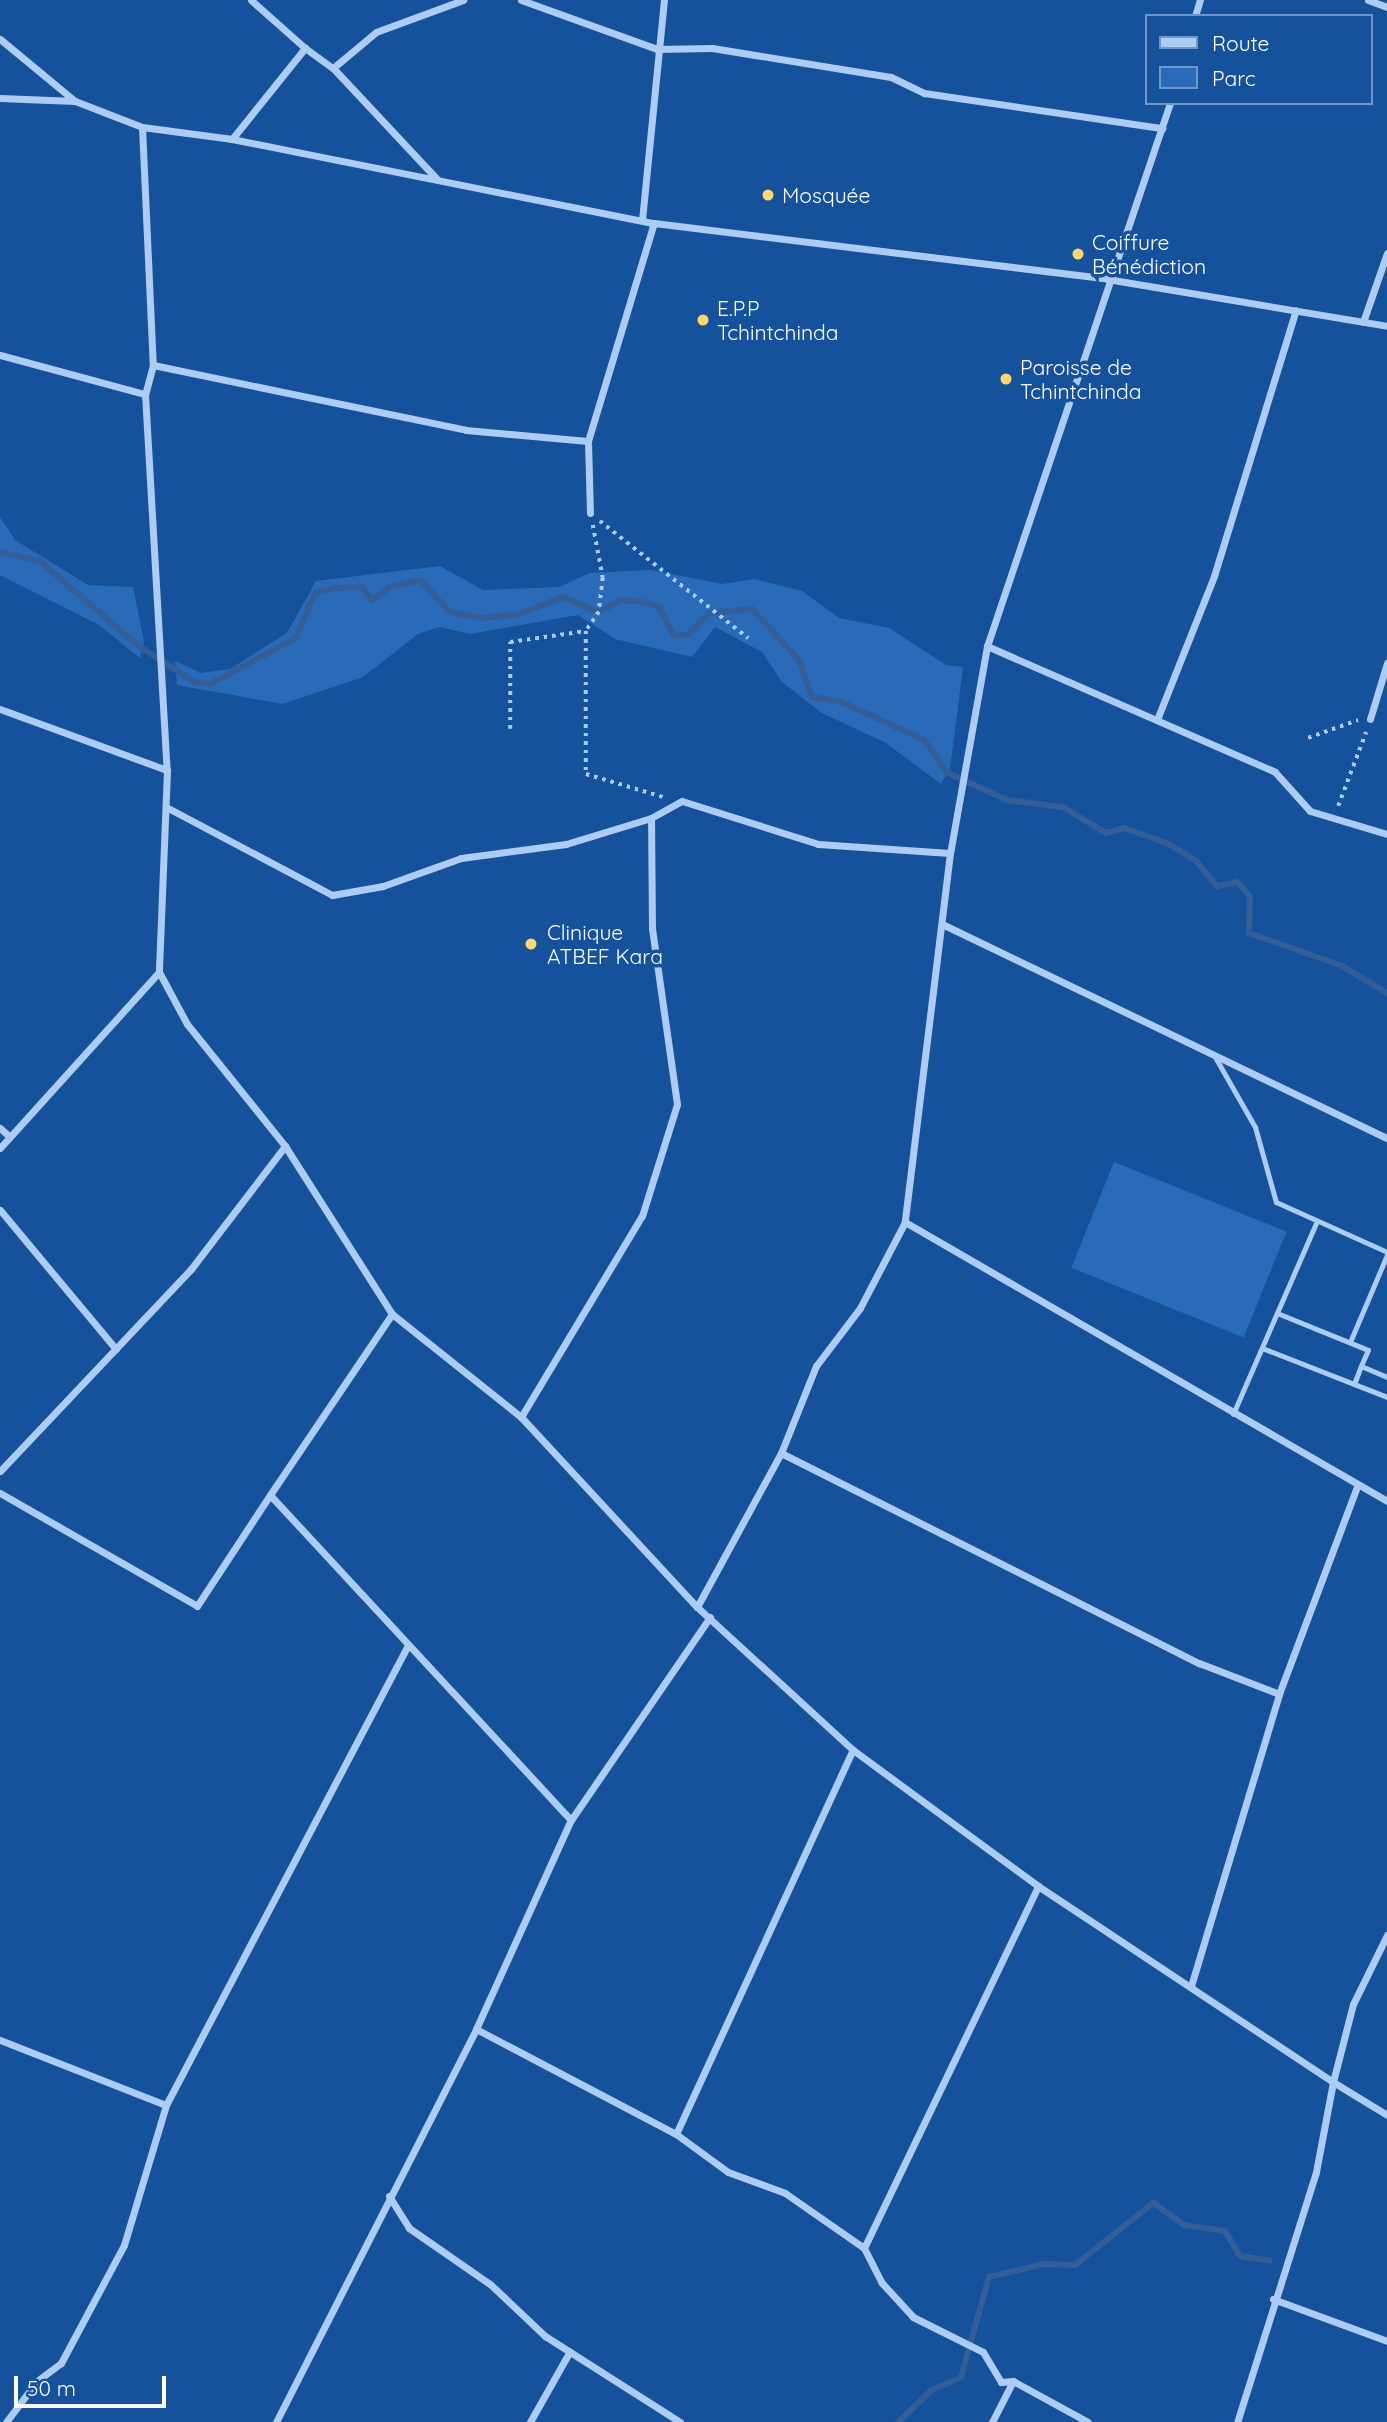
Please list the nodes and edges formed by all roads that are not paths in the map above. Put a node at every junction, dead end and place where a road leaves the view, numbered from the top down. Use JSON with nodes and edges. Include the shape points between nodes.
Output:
{"nodes":[{"id":1,"x":251,"y":0,"type":"edge"},
{"id":2,"x":463,"y":0,"type":"edge"},
{"id":3,"x":521,"y":0,"type":"edge"},
{"id":4,"x":664,"y":0,"type":"edge"},
{"id":5,"x":1368,"y":0,"type":"edge"},
{"id":6,"x":1387,"y":7,"type":"edge"},
{"id":7,"x":0,"y":39,"type":"edge"},
{"id":8,"x":305,"y":48,"type":"junction"},
{"id":9,"x":657,"y":49,"type":"junction"},
{"id":10,"x":333,"y":68,"type":"junction"},
{"id":11,"x":0,"y":98,"type":"edge"},
{"id":12,"x":75,"y":101,"type":"junction"},
{"id":13,"x":1169,"y":105,"type":"edge"},
{"id":14,"x":142,"y":127,"type":"junction"},
{"id":15,"x":1162,"y":128,"type":"junction"},
{"id":16,"x":232,"y":139,"type":"junction"},
{"id":17,"x":437,"y":179,"type":"junction"},
{"id":18,"x":642,"y":220,"type":"junction"},
{"id":19,"x":654,"y":223,"type":"junction"},
{"id":20,"x":1387,"y":253,"type":"edge"},
{"id":21,"x":1107,"y":279,"type":"junction"},
{"id":22,"x":1296,"y":310,"type":"junction"},
{"id":23,"x":1363,"y":321,"type":"junction"},
{"id":24,"x":1387,"y":326,"type":"edge"},
{"id":25,"x":0,"y":355,"type":"edge"},
{"id":26,"x":153,"y":365,"type":"junction"},
{"id":27,"x":145,"y":394,"type":"junction"},
{"id":28,"x":588,"y":441,"type":"junction"},
{"id":29,"x":590,"y":513,"type":"road end"},
{"id":30,"x":987,"y":646,"type":"junction"},
{"id":31,"x":1387,"y":663,"type":"edge"},
{"id":32,"x":0,"y":709,"type":"edge"},
{"id":33,"x":1158,"y":717,"type":"junction"},
{"id":34,"x":1370,"y":719,"type":"road end"},
{"id":35,"x":167,"y":770,"type":"junction"},
{"id":36,"x":166,"y":807,"type":"junction"},
{"id":37,"x":651,"y":818,"type":"junction"},
{"id":38,"x":1387,"y":835,"type":"edge"},
{"id":39,"x":950,"y":853,"type":"junction"},
{"id":40,"x":942,"y":924,"type":"junction"},
{"id":41,"x":159,"y":972,"type":"junction"},
{"id":42,"x":1214,"y":1055,"type":"junction"},
{"id":43,"x":0,"y":1128,"type":"edge"},
{"id":44,"x":9,"y":1136,"type":"junction"},
{"id":45,"x":1387,"y":1138,"type":"edge"},
{"id":46,"x":285,"y":1146,"type":"junction"},
{"id":47,"x":0,"y":1148,"type":"edge"},
{"id":48,"x":0,"y":1210,"type":"edge"},
{"id":49,"x":905,"y":1222,"type":"junction"},
{"id":50,"x":1316,"y":1223,"type":"junction"},
{"id":51,"x":1387,"y":1253,"type":"edge"},
{"id":52,"x":1277,"y":1313,"type":"junction"},
{"id":53,"x":392,"y":1314,"type":"junction"},
{"id":54,"x":1350,"y":1342,"type":"junction"},
{"id":55,"x":1262,"y":1348,"type":"junction"},
{"id":56,"x":116,"y":1349,"type":"junction"},
{"id":57,"x":1360,"y":1366,"type":"junction"},
{"id":58,"x":1387,"y":1377,"type":"edge"},
{"id":59,"x":1354,"y":1384,"type":"junction"},
{"id":60,"x":1387,"y":1397,"type":"edge"},
{"id":61,"x":1233,"y":1414,"type":"junction"},
{"id":62,"x":521,"y":1417,"type":"junction"},
{"id":63,"x":781,"y":1453,"type":"junction"},
{"id":64,"x":0,"y":1471,"type":"edge"},
{"id":65,"x":1357,"y":1487,"type":"junction"},
{"id":66,"x":0,"y":1493,"type":"edge"},
{"id":67,"x":270,"y":1495,"type":"junction"},
{"id":68,"x":1387,"y":1501,"type":"edge"},
{"id":69,"x":697,"y":1607,"type":"junction"},
{"id":70,"x":710,"y":1617,"type":"junction"},
{"id":71,"x":408,"y":1645,"type":"junction"},
{"id":72,"x":1279,"y":1694,"type":"junction"},
{"id":73,"x":853,"y":1751,"type":"junction"},
{"id":74,"x":571,"y":1820,"type":"junction"},
{"id":75,"x":1038,"y":1886,"type":"junction"},
{"id":76,"x":1387,"y":1935,"type":"edge"},
{"id":77,"x":1191,"y":1986,"type":"junction"},
{"id":78,"x":476,"y":2029,"type":"junction"},
{"id":79,"x":0,"y":2040,"type":"edge"},
{"id":80,"x":1333,"y":2082,"type":"junction"},
{"id":81,"x":166,"y":2105,"type":"junction"},
{"id":82,"x":1387,"y":2115,"type":"edge"},
{"id":83,"x":676,"y":2134,"type":"junction"},
{"id":84,"x":389,"y":2196,"type":"junction"},
{"id":85,"x":864,"y":2248,"type":"junction"},
{"id":86,"x":1273,"y":2299,"type":"junction"},
{"id":87,"x":1387,"y":2342,"type":"edge"},
{"id":88,"x":570,"y":2351,"type":"junction"},
{"id":89,"x":1013,"y":2381,"type":"junction"},
{"id":90,"x":6,"y":2422,"type":"edge"},
{"id":91,"x":276,"y":2422,"type":"edge"},
{"id":92,"x":530,"y":2422,"type":"edge"},
{"id":93,"x":680,"y":2422,"type":"edge"},
{"id":94,"x":992,"y":2422,"type":"edge"},
{"id":95,"x":1088,"y":2422,"type":"edge"},
{"id":96,"x":1237,"y":2422,"type":"edge"}],
"edges":[{"from":1,"to":8,"type":"street"},
{"from":2,"to":10,"type":"street","via":[[376,32]]},
{"from":3,"to":9,"type":"street"},
{"from":4,"to":9,"type":"street"},
{"from":5,"to":6,"type":"street"},
{"from":7,"to":12,"type":"street"},
{"from":8,"to":10,"type":"street"},
{"from":8,"to":16,"type":"street"},
{"from":9,"to":15,"type":"street","via":[[712,48],[891,78],[924,93]]},
{"from":9,"to":18,"type":"street"},
{"from":10,"to":17,"type":"street"},
{"from":11,"to":12,"type":"street"},
{"from":12,"to":14,"type":"street"},
{"from":13,"to":15,"type":"street"},
{"from":14,"to":16,"type":"street"},
{"from":14,"to":26,"type":"street"},
{"from":15,"to":21,"type":"street"},
{"from":16,"to":17,"type":"street"},
{"from":17,"to":18,"type":"street"},
{"from":18,"to":19,"type":"street"},
{"from":19,"to":21,"type":"street"},
{"from":19,"to":28,"type":"street"},
{"from":20,"to":23,"type":"street"},
{"from":21,"to":22,"type":"street"},
{"from":21,"to":30,"type":"street"},
{"from":22,"to":23,"type":"street"},
{"from":22,"to":33,"type":"street","via":[[1214,576]]},
{"from":23,"to":24,"type":"street"},
{"from":25,"to":27,"type":"street"},
{"from":26,"to":27,"type":"street"},
{"from":26,"to":28,"type":"street","via":[[466,430]]},
{"from":27,"to":35,"type":"street"},
{"from":28,"to":29,"type":"street"},
{"from":30,"to":33,"type":"street"},
{"from":30,"to":39,"type":"street"},
{"from":31,"to":34,"type":"street"},
{"from":32,"to":35,"type":"street"},
{"from":33,"to":38,"type":"street","via":[[1275,772],[1310,811]]},
{"from":35,"to":36,"type":"street"},
{"from":36,"to":37,"type":"street","via":[[332,895],[383,886],[461,858],[566,844]]},
{"from":36,"to":41,"type":"street"},
{"from":37,"to":39,"type":"street","via":[[682,801],[818,844]]},
{"from":37,"to":62,"type":"street","via":[[652,929],[677,1104],[642,1216]]},
{"from":39,"to":40,"type":"street"},
{"from":40,"to":42,"type":"street"},
{"from":40,"to":49,"type":"street"},
{"from":41,"to":44,"type":"street"},
{"from":41,"to":46,"type":"street","via":[[187,1024]]},
{"from":42,"to":45,"type":"street"},
{"from":42,"to":50,"type":"lane","via":[[1255,1127],[1276,1202]]},
{"from":43,"to":44,"type":"street"},
{"from":44,"to":47,"type":"street"},
{"from":46,"to":53,"type":"street"},
{"from":46,"to":56,"type":"street","via":[[191,1269]]},
{"from":48,"to":56,"type":"street"},
{"from":49,"to":61,"type":"street"},
{"from":49,"to":63,"type":"street","via":[[860,1308],[816,1366]]},
{"from":50,"to":51,"type":"lane"},
{"from":50,"to":52,"type":"lane"},
{"from":51,"to":54,"type":"lane"},
{"from":52,"to":54,"type":"lane"},
{"from":52,"to":55,"type":"lane"},
{"from":53,"to":62,"type":"street"},
{"from":53,"to":67,"type":"street"},
{"from":54,"to":57,"type":"lane","via":[[1368,1350]]},
{"from":55,"to":59,"type":"lane"},
{"from":55,"to":61,"type":"lane"},
{"from":56,"to":64,"type":"street"},
{"from":57,"to":58,"type":"lane"},
{"from":57,"to":59,"type":"lane"},
{"from":59,"to":60,"type":"lane"},
{"from":61,"to":65,"type":"street"},
{"from":62,"to":69,"type":"street"},
{"from":63,"to":69,"type":"street"},
{"from":63,"to":72,"type":"street","via":[[1199,1663]]},
{"from":65,"to":68,"type":"street"},
{"from":65,"to":72,"type":"street"},
{"from":66,"to":67,"type":"street","via":[[197,1606]]},
{"from":67,"to":71,"type":"street"},
{"from":69,"to":70,"type":"street"},
{"from":70,"to":73,"type":"street"},
{"from":70,"to":74,"type":"street"},
{"from":71,"to":74,"type":"street"},
{"from":71,"to":81,"type":"street"},
{"from":72,"to":77,"type":"street"},
{"from":73,"to":75,"type":"street"},
{"from":73,"to":83,"type":"street"},
{"from":74,"to":78,"type":"street"},
{"from":75,"to":77,"type":"street"},
{"from":75,"to":85,"type":"street"},
{"from":76,"to":80,"type":"street","via":[[1353,2004]]},
{"from":77,"to":80,"type":"street"},
{"from":78,"to":83,"type":"street"},
{"from":78,"to":84,"type":"street"},
{"from":79,"to":81,"type":"street"},
{"from":80,"to":82,"type":"street"},
{"from":80,"to":86,"type":"street","via":[[1316,2172]]},
{"from":81,"to":90,"type":"street","via":[[124,2245],[61,2363],[37,2381]]},
{"from":83,"to":85,"type":"street","via":[[728,2172],[785,2193]]},
{"from":84,"to":88,"type":"street","via":[[409,2228]]},
{"from":84,"to":91,"type":"street"},
{"from":85,"to":89,"type":"street","via":[[881,2283],[913,2317],[983,2352],[1001,2382]]},
{"from":86,"to":87,"type":"street"},
{"from":86,"to":96,"type":"street"},
{"from":88,"to":92,"type":"street"},
{"from":88,"to":93,"type":"street"},
{"from":89,"to":94,"type":"street"},
{"from":89,"to":95,"type":"street"}]}
